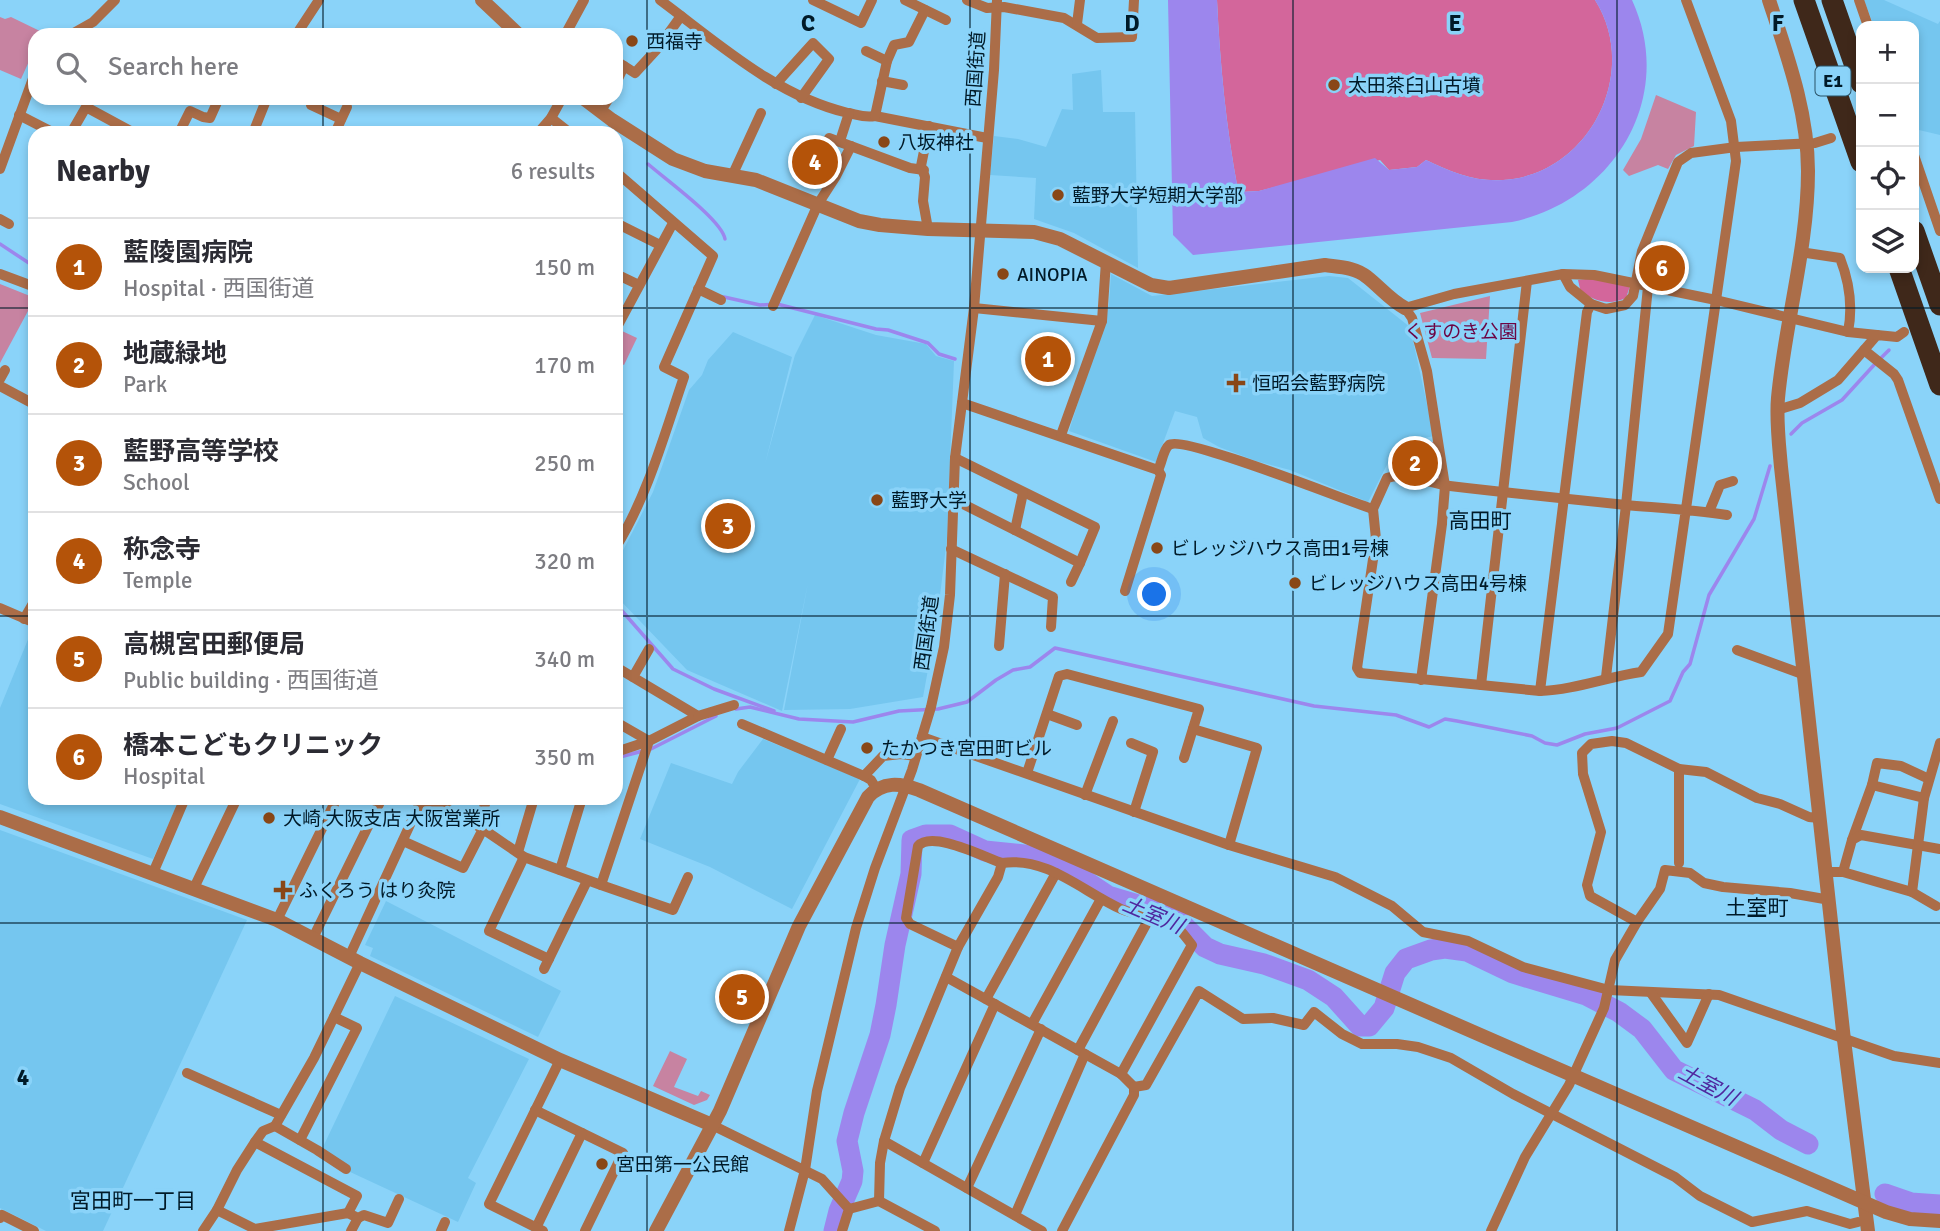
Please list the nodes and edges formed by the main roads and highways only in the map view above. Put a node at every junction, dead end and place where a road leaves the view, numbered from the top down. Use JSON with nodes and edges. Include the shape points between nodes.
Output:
{"nodes":[{"id":1,"x":1804,"y":0,"type":"edge"},
{"id":2,"x":1832,"y":0,"type":"edge"},
{"id":3,"x":1856,"y":69,"type":"edge"},
{"id":4,"x":1856,"y":148,"type":"edge"},
{"id":5,"x":1919,"y":245,"type":"edge"},
{"id":6,"x":1901,"y":273,"type":"edge"},
{"id":7,"x":1940,"y":305,"type":"edge"},
{"id":8,"x":1940,"y":385,"type":"edge"}],
"edges":[{"from":1,"to":4,"type":"highway","number":"E1"},
{"from":2,"to":3,"type":"highway","number":"E1"},
{"from":5,"to":7,"type":"highway"},
{"from":6,"to":8,"type":"highway"}]}
